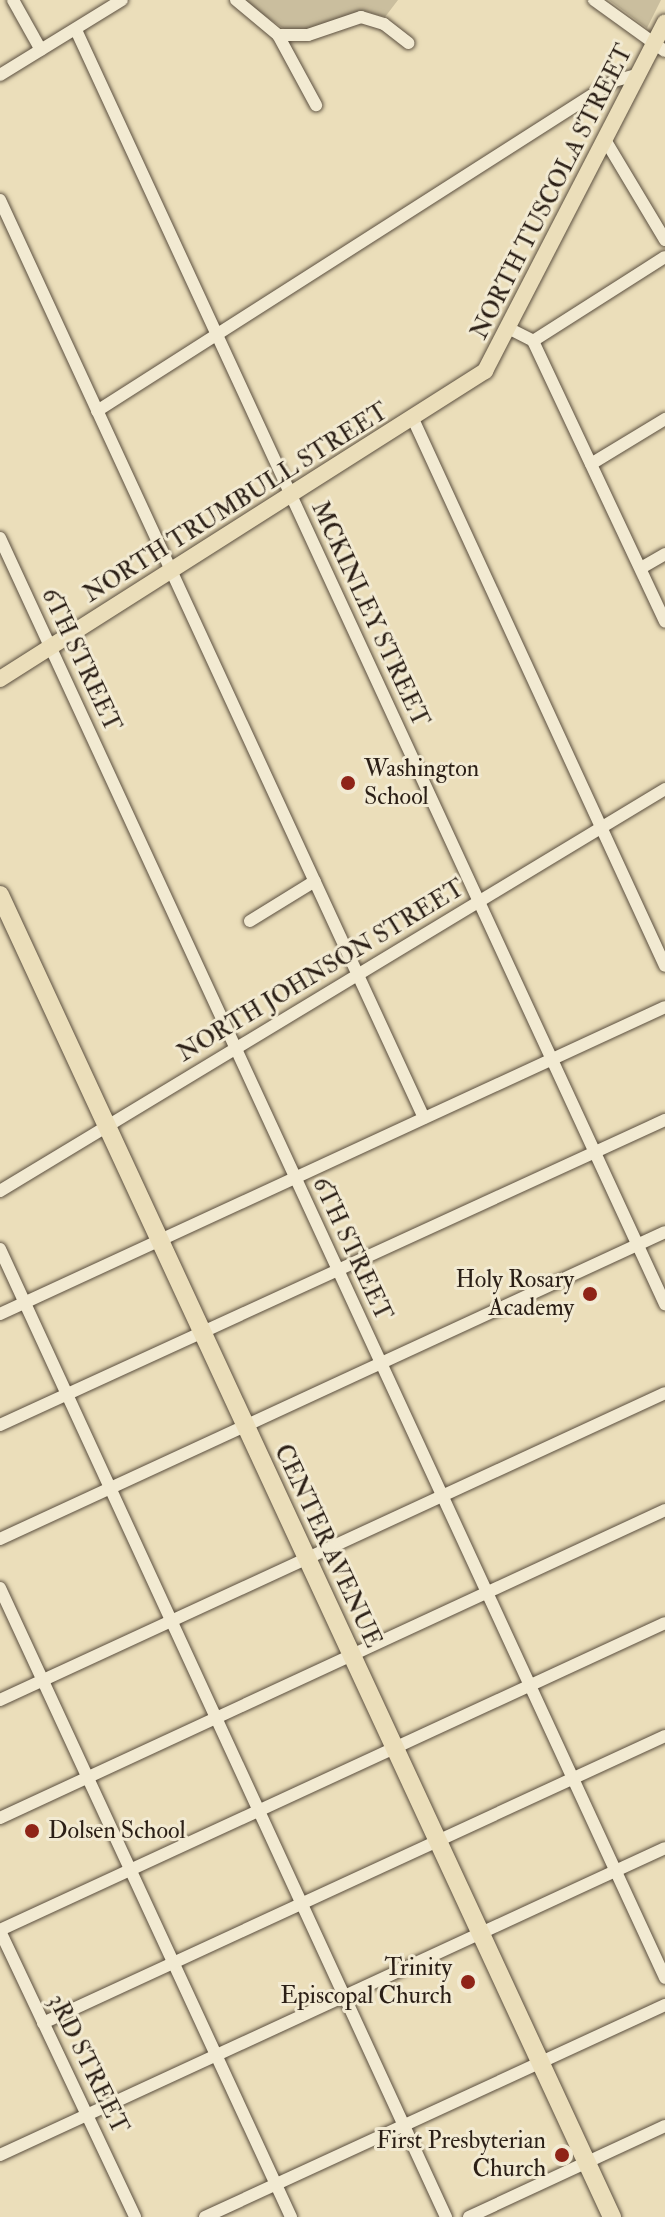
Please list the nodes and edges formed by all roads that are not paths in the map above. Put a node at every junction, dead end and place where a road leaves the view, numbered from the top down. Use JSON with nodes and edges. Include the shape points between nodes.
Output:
{"nodes":[{"id":1,"x":13,"y":0,"type":"edge"},
{"id":2,"x":122,"y":0,"type":"edge"},
{"id":3,"x":236,"y":0,"type":"edge"},
{"id":4,"x":594,"y":0,"type":"edge"},
{"id":5,"x":665,"y":23,"type":"edge"},
{"id":6,"x":76,"y":30,"type":"junction"},
{"id":7,"x":278,"y":35,"type":"junction"},
{"id":8,"x":408,"y":43,"type":"dead end"},
{"id":9,"x":660,"y":47,"type":"edge"},
{"id":10,"x":41,"y":50,"type":"junction"},
{"id":11,"x":0,"y":75,"type":"edge"},
{"id":12,"x":633,"y":76,"type":"junction"},
{"id":13,"x":316,"y":105,"type":"dead end"},
{"id":14,"x":604,"y":138,"type":"junction"},
{"id":15,"x":0,"y":200,"type":"edge"},
{"id":16,"x":665,"y":240,"type":"edge"},
{"id":17,"x":665,"y":257,"type":"edge"},
{"id":18,"x":508,"y":328,"type":"junction"},
{"id":19,"x":217,"y":336,"type":"junction"},
{"id":20,"x":533,"y":341,"type":"junction"},
{"id":21,"x":493,"y":361,"type":"joint"},
{"id":22,"x":97,"y":411,"type":"junction"},
{"id":23,"x":413,"y":419,"type":"junction"},
{"id":24,"x":665,"y":419,"type":"edge"},
{"id":25,"x":591,"y":464,"type":"junction"},
{"id":26,"x":292,"y":496,"type":"junction"},
{"id":27,"x":0,"y":538,"type":"edge"},
{"id":28,"x":665,"y":554,"type":"edge"},
{"id":29,"x":641,"y":568,"type":"junction"},
{"id":30,"x":171,"y":574,"type":"junction"},
{"id":31,"x":665,"y":621,"type":"edge"},
{"id":32,"x":52,"y":648,"type":"junction"},
{"id":33,"x":0,"y":679,"type":"edge"},
{"id":34,"x":665,"y":789,"type":"edge"},
{"id":35,"x":602,"y":828,"type":"junction"},
{"id":36,"x":315,"y":881,"type":"junction"},
{"id":37,"x":479,"y":902,"type":"junction"},
{"id":38,"x":2,"y":904,"type":"edge"},
{"id":39,"x":250,"y":921,"type":"dead end"},
{"id":40,"x":665,"y":966,"type":"edge"},
{"id":41,"x":358,"y":973,"type":"junction"},
{"id":42,"x":665,"y":1007,"type":"edge"},
{"id":43,"x":237,"y":1047,"type":"junction"},
{"id":44,"x":552,"y":1059,"type":"junction"},
{"id":45,"x":424,"y":1118,"type":"junction"},
{"id":46,"x":665,"y":1120,"type":"edge"},
{"id":47,"x":108,"y":1125,"type":"junction"},
{"id":48,"x":595,"y":1152,"type":"junction"},
{"id":49,"x":295,"y":1178,"type":"junction"},
{"id":50,"x":0,"y":1191,"type":"edge"},
{"id":51,"x":665,"y":1232,"type":"edge"},
{"id":52,"x":160,"y":1239,"type":"junction"},
{"id":53,"x":637,"y":1245,"type":"junction"},
{"id":54,"x":0,"y":1249,"type":"edge"},
{"id":55,"x":338,"y":1271,"type":"junction"},
{"id":56,"x":25,"y":1302,"type":"junction"},
{"id":57,"x":665,"y":1304,"type":"edge"},
{"id":58,"x":0,"y":1314,"type":"edge"},
{"id":59,"x":202,"y":1332,"type":"junction"},
{"id":60,"x":381,"y":1364,"type":"junction"},
{"id":61,"x":665,"y":1393,"type":"edge"},
{"id":62,"x":67,"y":1394,"type":"junction"},
{"id":63,"x":0,"y":1425,"type":"edge"},
{"id":64,"x":245,"y":1426,"type":"junction"},
{"id":65,"x":111,"y":1489,"type":"junction"},
{"id":66,"x":443,"y":1496,"type":"junction"},
{"id":67,"x":665,"y":1510,"type":"edge"},
{"id":68,"x":0,"y":1539,"type":"edge"},
{"id":69,"x":306,"y":1559,"type":"junction"},
{"id":70,"x":0,"y":1588,"type":"edge"},
{"id":71,"x":486,"y":1593,"type":"junction"},
{"id":72,"x":171,"y":1622,"type":"junction"},
{"id":73,"x":665,"y":1623,"type":"edge"},
{"id":74,"x":352,"y":1655,"type":"junction"},
{"id":75,"x":42,"y":1681,"type":"junction"},
{"id":76,"x":530,"y":1685,"type":"junction"},
{"id":77,"x":0,"y":1700,"type":"edge"},
{"id":78,"x":215,"y":1718,"type":"junction"},
{"id":79,"x":665,"y":1736,"type":"edge"},
{"id":80,"x":394,"y":1748,"type":"junction"},
{"id":81,"x":87,"y":1778,"type":"junction"},
{"id":82,"x":572,"y":1779,"type":"junction"},
{"id":83,"x":258,"y":1811,"type":"junction"},
{"id":84,"x":0,"y":1818,"type":"edge"},
{"id":85,"x":439,"y":1841,"type":"junction"},
{"id":86,"x":665,"y":1848,"type":"edge"},
{"id":87,"x":129,"y":1870,"type":"junction"},
{"id":88,"x":615,"y":1871,"type":"junction"},
{"id":89,"x":302,"y":1903,"type":"junction"},
{"id":90,"x":0,"y":1931,"type":"edge"},
{"id":91,"x":482,"y":1934,"type":"junction"},
{"id":92,"x":173,"y":1963,"type":"junction"},
{"id":93,"x":665,"y":1978,"type":"edge"},
{"id":94,"x":345,"y":1996,"type":"junction"},
{"id":95,"x":665,"y":2005,"type":"edge"},
{"id":96,"x":43,"y":2023,"type":"junction"},
{"id":97,"x":215,"y":2057,"type":"junction"},
{"id":98,"x":540,"y":2061,"type":"junction"},
{"id":99,"x":87,"y":2115,"type":"junction"},
{"id":100,"x":404,"y":2125,"type":"junction"},
{"id":101,"x":665,"y":2126,"type":"edge"},
{"id":102,"x":0,"y":2155,"type":"edge"},
{"id":103,"x":587,"y":2161,"type":"junction"},
{"id":104,"x":275,"y":2184,"type":"junction"},
{"id":105,"x":135,"y":2217,"type":"edge"},
{"id":106,"x":205,"y":2217,"type":"edge"},
{"id":107,"x":291,"y":2217,"type":"edge"},
{"id":108,"x":446,"y":2217,"type":"edge"},
{"id":109,"x":469,"y":2217,"type":"edge"},
{"id":110,"x":612,"y":2217,"type":"edge"}],
"edges":[{"from":1,"to":10,"type":"street"},
{"from":2,"to":6,"type":"street"},
{"from":3,"to":7,"type":"street"},
{"from":4,"to":9,"type":"street"},
{"from":5,"to":9,"type":"main road","name":"NORTH TUSCOLA STREET"},
{"from":6,"to":10,"type":"street"},
{"from":6,"to":19,"type":"street","name":"MCKINLEY STREET"},
{"from":7,"to":8,"type":"street","via":[[308,35],[361,17],[384,24]]},
{"from":7,"to":13,"type":"street"},
{"from":9,"to":12,"type":"main road","name":"NORTH TUSCOLA STREET"},
{"from":10,"to":11,"type":"street"},
{"from":12,"to":14,"type":"main road","name":"NORTH TUSCOLA STREET"},
{"from":12,"to":19,"type":"street","via":[[614,81]]},
{"from":14,"to":16,"type":"street"},
{"from":14,"to":18,"type":"main road","name":"NORTH TUSCOLA STREET"},
{"from":15,"to":22,"type":"street"},
{"from":17,"to":20,"type":"street"},
{"from":18,"to":20,"type":"street"},
{"from":18,"to":21,"type":"main road","name":"NORTH TUSCOLA STREET"},
{"from":19,"to":22,"type":"street"},
{"from":19,"to":26,"type":"street","name":"MCKINLEY STREET"},
{"from":20,"to":25,"type":"street"},
{"from":21,"to":23,"type":"main road","name":"NORTH TRUMBULL STREET"},
{"from":22,"to":30,"type":"street"},
{"from":23,"to":26,"type":"main road","name":"NORTH TRUMBULL STREET"},
{"from":23,"to":35,"type":"street"},
{"from":24,"to":25,"type":"street"},
{"from":25,"to":29,"type":"street"},
{"from":26,"to":30,"type":"main road","name":"NORTH TRUMBULL STREET"},
{"from":26,"to":37,"type":"street","name":"MCKINLEY STREET"},
{"from":27,"to":32,"type":"street","name":"6TH STREET"},
{"from":28,"to":29,"type":"street"},
{"from":29,"to":31,"type":"street"},
{"from":30,"to":32,"type":"main road","name":"NORTH TRUMBULL STREET"},
{"from":30,"to":36,"type":"street"},
{"from":32,"to":33,"type":"main road","name":"NORTH TRUMBULL STREET"},
{"from":32,"to":43,"type":"street","name":"6TH STREET"},
{"from":34,"to":35,"type":"street","name":"NORTH JOHNSON STREET"},
{"from":35,"to":37,"type":"street","name":"NORTH JOHNSON STREET"},
{"from":35,"to":40,"type":"street"},
{"from":36,"to":39,"type":"street"},
{"from":36,"to":41,"type":"street"},
{"from":37,"to":41,"type":"street","name":"NORTH JOHNSON STREET"},
{"from":37,"to":44,"type":"street","name":"MCKINLEY STREET"},
{"from":38,"to":47,"type":"highway","name":"CENTER AVENUE"},
{"from":41,"to":43,"type":"street","name":"NORTH JOHNSON STREET"},
{"from":41,"to":45,"type":"street"},
{"from":42,"to":44,"type":"street"},
{"from":43,"to":47,"type":"street","name":"NORTH JOHNSON STREET"},
{"from":43,"to":49,"type":"street","name":"6TH STREET"},
{"from":44,"to":45,"type":"street"},
{"from":44,"to":48,"type":"street","name":"MCKINLEY STREET"},
{"from":45,"to":49,"type":"street"},
{"from":46,"to":48,"type":"street"},
{"from":47,"to":50,"type":"street","name":"NORTH JOHNSON STREET"},
{"from":47,"to":52,"type":"highway","name":"CENTER AVENUE"},
{"from":48,"to":53,"type":"street","name":"MCKINLEY STREET"},
{"from":48,"to":55,"type":"street"},
{"from":49,"to":52,"type":"street"},
{"from":49,"to":55,"type":"street","name":"6TH STREET"},
{"from":51,"to":53,"type":"street"},
{"from":52,"to":56,"type":"street"},
{"from":52,"to":59,"type":"highway","name":"CENTER AVENUE"},
{"from":53,"to":57,"type":"street","name":"MCKINLEY STREET"},
{"from":53,"to":60,"type":"street"},
{"from":54,"to":56,"type":"street"},
{"from":55,"to":59,"type":"street"},
{"from":55,"to":60,"type":"street","name":"6TH STREET"},
{"from":56,"to":58,"type":"street"},
{"from":56,"to":62,"type":"street"},
{"from":59,"to":62,"type":"street"},
{"from":59,"to":64,"type":"highway","name":"CENTER AVENUE"},
{"from":60,"to":64,"type":"street"},
{"from":60,"to":66,"type":"street","name":"6TH STREET"},
{"from":61,"to":66,"type":"street"},
{"from":62,"to":63,"type":"street"},
{"from":62,"to":65,"type":"street"},
{"from":64,"to":65,"type":"street"},
{"from":64,"to":69,"type":"highway","name":"CENTER AVENUE"},
{"from":65,"to":68,"type":"street"},
{"from":65,"to":72,"type":"street"},
{"from":66,"to":69,"type":"street"},
{"from":66,"to":71,"type":"street","name":"6TH STREET"},
{"from":67,"to":71,"type":"street"},
{"from":69,"to":72,"type":"street"},
{"from":69,"to":74,"type":"highway","name":"CENTER AVENUE"},
{"from":70,"to":75,"type":"street"},
{"from":71,"to":74,"type":"street"},
{"from":71,"to":76,"type":"street","name":"6TH STREET"},
{"from":72,"to":75,"type":"street"},
{"from":72,"to":78,"type":"street"},
{"from":73,"to":76,"type":"street"},
{"from":74,"to":78,"type":"street"},
{"from":74,"to":80,"type":"highway","name":"CENTER AVENUE"},
{"from":75,"to":77,"type":"street"},
{"from":75,"to":81,"type":"street"},
{"from":76,"to":80,"type":"street"},
{"from":76,"to":82,"type":"street","name":"6TH STREET"},
{"from":78,"to":81,"type":"street"},
{"from":78,"to":83,"type":"street"},
{"from":79,"to":82,"type":"street"},
{"from":80,"to":83,"type":"street"},
{"from":80,"to":85,"type":"highway","name":"CENTER AVENUE"},
{"from":81,"to":84,"type":"street"},
{"from":81,"to":87,"type":"street"},
{"from":82,"to":85,"type":"street"},
{"from":82,"to":88,"type":"street","name":"6TH STREET"},
{"from":83,"to":87,"type":"street"},
{"from":83,"to":89,"type":"street"},
{"from":85,"to":89,"type":"street"},
{"from":85,"to":91,"type":"highway","name":"CENTER AVENUE"},
{"from":86,"to":88,"type":"street"},
{"from":87,"to":90,"type":"street"},
{"from":87,"to":92,"type":"street"},
{"from":88,"to":91,"type":"street"},
{"from":88,"to":93,"type":"street","name":"6TH STREET"},
{"from":89,"to":92,"type":"street"},
{"from":89,"to":94,"type":"street"},
{"from":90,"to":96,"type":"street","name":"3RD STREET"},
{"from":91,"to":94,"type":"street"},
{"from":91,"to":98,"type":"highway","name":"CENTER AVENUE"},
{"from":92,"to":96,"type":"street"},
{"from":92,"to":97,"type":"street"},
{"from":94,"to":97,"type":"street"},
{"from":94,"to":100,"type":"street"},
{"from":95,"to":98,"type":"street"},
{"from":96,"to":99,"type":"street","name":"3RD STREET"},
{"from":97,"to":99,"type":"street"},
{"from":97,"to":104,"type":"street"},
{"from":98,"to":100,"type":"street"},
{"from":98,"to":103,"type":"highway","name":"CENTER AVENUE"},
{"from":99,"to":102,"type":"street"},
{"from":99,"to":105,"type":"street","name":"3RD STREET"},
{"from":100,"to":104,"type":"street"},
{"from":100,"to":108,"type":"street"},
{"from":101,"to":103,"type":"street"},
{"from":103,"to":109,"type":"street"},
{"from":103,"to":110,"type":"highway","name":"CENTER AVENUE"},
{"from":104,"to":106,"type":"street"},
{"from":104,"to":107,"type":"street"}]}
